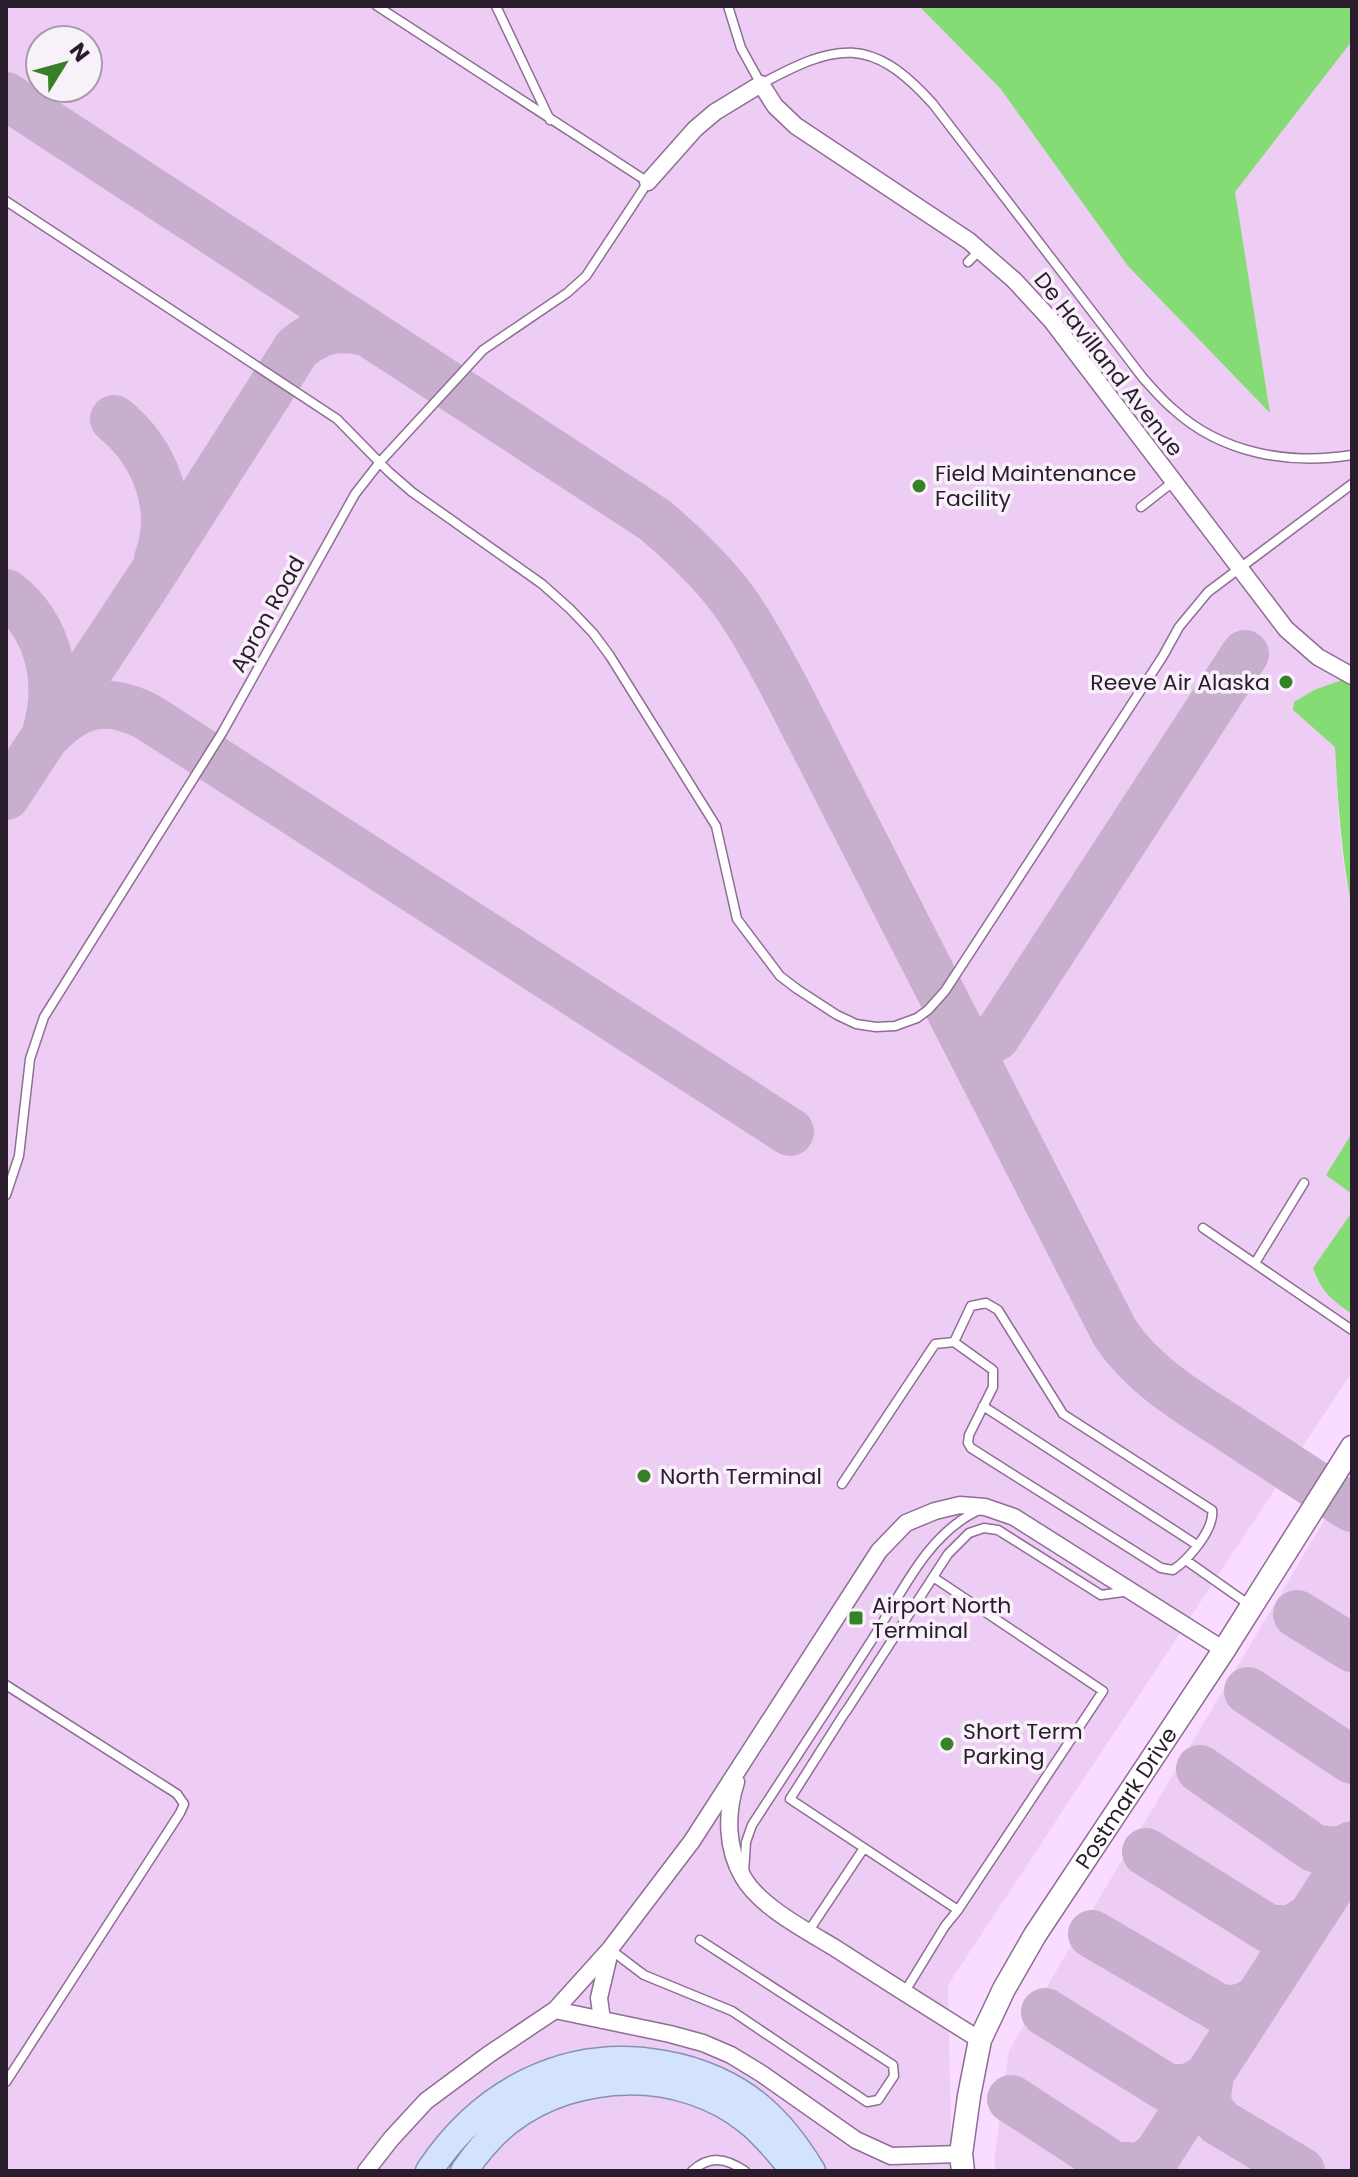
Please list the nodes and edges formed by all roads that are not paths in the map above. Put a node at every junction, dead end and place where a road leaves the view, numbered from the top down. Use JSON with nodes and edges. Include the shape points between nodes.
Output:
{"nodes":[{"id":1,"x":377,"y":6,"type":"edge"},
{"id":2,"x":496,"y":6,"type":"edge"},
{"id":3,"x":728,"y":6,"type":"edge"},
{"id":4,"x":761,"y":84,"type":"junction"},
{"id":5,"x":551,"y":120,"type":"junction"},
{"id":6,"x":648,"y":182,"type":"junction"},
{"id":7,"x":6,"y":201,"type":"edge"},
{"id":8,"x":980,"y":250,"type":"junction"},
{"id":9,"x":968,"y":262,"type":"dead end"},
{"id":10,"x":1352,"y":455,"type":"edge"},
{"id":11,"x":380,"y":462,"type":"junction"},
{"id":12,"x":1173,"y":482,"type":"junction"},
{"id":13,"x":1352,"y":484,"type":"edge"},
{"id":14,"x":1141,"y":507,"type":"dead end"},
{"id":15,"x":1239,"y":568,"type":"junction"},
{"id":16,"x":1352,"y":676,"type":"edge"},
{"id":17,"x":1304,"y":1183,"type":"dead end"},
{"id":18,"x":6,"y":1195,"type":"edge"},
{"id":19,"x":1203,"y":1228,"type":"dead end"},
{"id":20,"x":1255,"y":1263,"type":"junction"},
{"id":21,"x":1352,"y":1330,"type":"edge"},
{"id":22,"x":954,"y":1342,"type":"junction"},
{"id":23,"x":983,"y":1406,"type":"junction"},
{"id":24,"x":1352,"y":1447,"type":"edge"},
{"id":25,"x":842,"y":1484,"type":"dead end"},
{"id":26,"x":985,"y":1507,"type":"junction"},
{"id":27,"x":1197,"y":1545,"type":"junction"},
{"id":28,"x":1187,"y":1561,"type":"junction"},
{"id":29,"x":933,"y":1577,"type":"junction"},
{"id":30,"x":1131,"y":1591,"type":"junction"},
{"id":31,"x":1252,"y":1606,"type":"junction"},
{"id":32,"x":1224,"y":1650,"type":"junction"},
{"id":33,"x":6,"y":1685,"type":"edge"},
{"id":34,"x":742,"y":1761,"type":"junction"},
{"id":35,"x":864,"y":1848,"type":"junction"},
{"id":36,"x":743,"y":1878,"type":"junction"},
{"id":37,"x":958,"y":1910,"type":"junction"},
{"id":38,"x":808,"y":1932,"type":"junction"},
{"id":39,"x":700,"y":1940,"type":"dead end"},
{"id":40,"x":610,"y":1949,"type":"junction"},
{"id":41,"x":904,"y":1993,"type":"junction"},
{"id":42,"x":555,"y":2010,"type":"junction"},
{"id":43,"x":602,"y":2020,"type":"junction"},
{"id":44,"x":980,"y":2040,"type":"junction"},
{"id":45,"x":6,"y":2082,"type":"edge"},
{"id":46,"x":962,"y":2163,"type":"edge"},
{"id":47,"x":891,"y":2164,"type":"edge"},
{"id":48,"x":366,"y":2171,"type":"edge"},
{"id":49,"x":429,"y":2171,"type":"edge"},
{"id":50,"x":464,"y":2171,"type":"edge"},
{"id":51,"x":692,"y":2171,"type":"edge"},
{"id":52,"x":745,"y":2171,"type":"edge"},
{"id":53,"x":794,"y":2171,"type":"edge"},
{"id":54,"x":812,"y":2171,"type":"edge"}],
"edges":[{"from":1,"to":5,"type":"lane"},
{"from":2,"to":5,"type":"lane"},
{"from":3,"to":4,"type":"lane","via":[[741,48]]},
{"from":4,"to":6,"type":"street","via":[[705,119]]},
{"from":4,"to":8,"type":"street","name":"De Havilland Avenue","via":[[796,126]]},
{"from":4,"to":10,"type":"lane","via":[[828,53],[867,55],[896,68],[933,104],[1116,346],[1173,410],[1227,443],[1275,457]]},
{"from":5,"to":6,"type":"lane"},
{"from":6,"to":11,"type":"lane","name":"Apron Road","via":[[586,276],[483,350]]},
{"from":7,"to":11,"type":"lane","via":[[330,414]]},
{"from":8,"to":9,"type":"lane"},
{"from":8,"to":12,"type":"street","name":"De Havilland Avenue","via":[[1051,320]]},
{"from":11,"to":15,"type":"lane","via":[[412,492],[542,584],[593,633],[716,826],[737,919],[790,984],[837,1015],[876,1027],[917,1018],[941,996],[1179,627],[1201,599]]},
{"from":11,"to":18,"type":"lane","name":"Apron Road","via":[[349,503],[222,733],[44,1017],[28,1066],[18,1163]]},
{"from":12,"to":14,"type":"lane"},
{"from":12,"to":15,"type":"street","name":"De Havilland Avenue"},
{"from":13,"to":15,"type":"lane"},
{"from":15,"to":16,"type":"street","name":"De Havilland Avenue","via":[[1298,642]]},
{"from":17,"to":20,"type":"lane"},
{"from":19,"to":20,"type":"lane"},
{"from":20,"to":21,"type":"lane"},
{"from":22,"to":23,"type":"lane","via":[[993,1370],[993,1387]]},
{"from":22,"to":25,"type":"lane","via":[[935,1344]]},
{"from":22,"to":27,"type":"lane","via":[[971,1306],[986,1303],[998,1310],[1063,1414],[1212,1510],[1212,1522]]},
{"from":23,"to":27,"type":"lane"},
{"from":23,"to":28,"type":"lane","via":[[969,1435],[971,1448],[1161,1568],[1173,1570]]},
{"from":24,"to":31,"type":"street","name":"Postmark Drive"},
{"from":26,"to":30,"type":"street","via":[[1014,1517]]},
{"from":26,"to":34,"type":"street","via":[[960,1505],[906,1523],[879,1551]]},
{"from":26,"to":36,"type":"lane","via":[[937,1540],[921,1562],[752,1825]]},
{"from":27,"to":28,"type":"lane"},
{"from":28,"to":31,"type":"lane"},
{"from":29,"to":30,"type":"lane","via":[[969,1533],[984,1528],[998,1530],[1101,1595]]},
{"from":29,"to":35,"type":"lane","via":[[790,1799]]},
{"from":29,"to":37,"type":"lane","via":[[1103,1691]]},
{"from":30,"to":32,"type":"street"},
{"from":31,"to":32,"type":"street","name":"Postmark Drive"},
{"from":32,"to":44,"type":"street","name":"Postmark Drive","via":[[1035,1935]]},
{"from":33,"to":45,"type":"lane","via":[[177,1794],[184,1804]]},
{"from":34,"to":36,"type":"street","via":[[730,1799],[729,1824]]},
{"from":34,"to":40,"type":"street","via":[[692,1841]]},
{"from":35,"to":37,"type":"lane"},
{"from":35,"to":38,"type":"lane"},
{"from":36,"to":38,"type":"street","via":[[764,1901]]},
{"from":37,"to":41,"type":"lane"},
{"from":38,"to":41,"type":"street"},
{"from":39,"to":40,"type":"lane","via":[[893,2065],[894,2076],[878,2100],[867,2102],[732,2011],[644,1975]]},
{"from":40,"to":42,"type":"street"},
{"from":40,"to":43,"type":"street","via":[[599,1998]]},
{"from":41,"to":44,"type":"street"},
{"from":42,"to":43,"type":"street"},
{"from":42,"to":48,"type":"street","via":[[426,2101]]},
{"from":43,"to":47,"type":"street","via":[[670,2034],[731,2055]]},
{"from":44,"to":46,"type":"street","name":"Postmark Drive"},
{"from":46,"to":47,"type":"street"},
{"from":49,"to":54,"type":"main road","via":[[460,2130],[516,2088],[566,2066],[625,2059],[681,2067],[734,2090],[784,2131]]},
{"from":50,"to":53,"type":"main road","via":[[492,2136],[538,2103],[587,2086],[639,2080],[698,2092],[725,2106],[748,2121]]},
{"from":51,"to":52,"type":"lane","via":[[714,2159]]}]}
